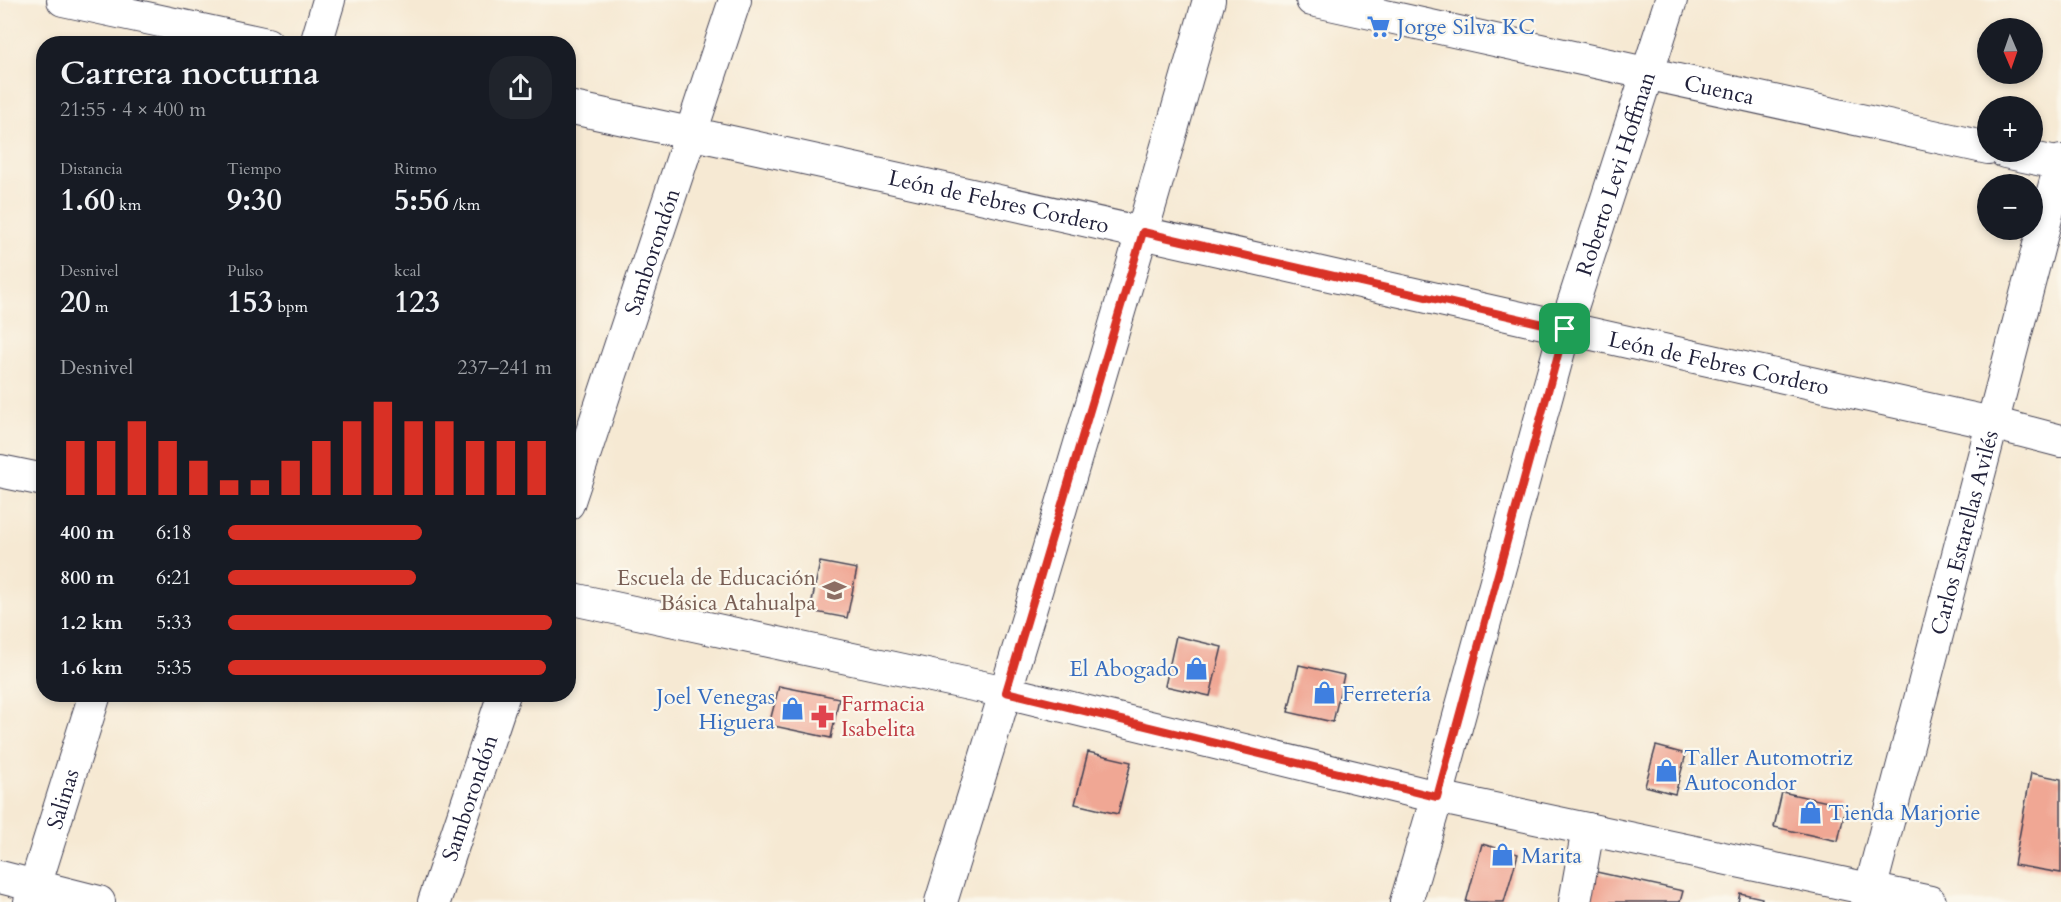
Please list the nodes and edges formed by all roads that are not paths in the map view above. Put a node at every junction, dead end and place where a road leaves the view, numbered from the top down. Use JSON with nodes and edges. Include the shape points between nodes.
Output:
{"nodes":[{"id":1,"x":63,"y":0,"type":"edge"},
{"id":2,"x":329,"y":0,"type":"edge"},
{"id":3,"x":735,"y":0,"type":"edge"},
{"id":4,"x":1209,"y":0,"type":"edge"},
{"id":5,"x":1312,"y":0,"type":"edge"},
{"id":6,"x":1671,"y":0,"type":"edge"},
{"id":7,"x":230,"y":36,"type":"edge"},
{"id":8,"x":318,"y":36,"type":"edge"},
{"id":9,"x":1647,"y":73,"type":"junction"},
{"id":10,"x":576,"y":109,"type":"edge"},
{"id":11,"x":691,"y":133,"type":"junction"},
{"id":12,"x":1977,"y":146,"type":"edge"},
{"id":13,"x":2043,"y":159,"type":"edge"},
{"id":14,"x":2061,"y":163,"type":"edge"},
{"id":15,"x":1143,"y":232,"type":"junction"},
{"id":16,"x":1565,"y":329,"type":"junction"},
{"id":17,"x":1992,"y":423,"type":"junction"},
{"id":18,"x":2061,"y":441,"type":"edge"},
{"id":19,"x":0,"y":471,"type":"edge"},
{"id":20,"x":36,"y":478,"type":"edge"},
{"id":21,"x":576,"y":480,"type":"edge"},
{"id":22,"x":576,"y":600,"type":"edge"},
{"id":23,"x":1006,"y":692,"type":"junction"},
{"id":24,"x":93,"y":702,"type":"edge"},
{"id":25,"x":501,"y":702,"type":"edge"},
{"id":26,"x":1437,"y":797,"type":"junction"},
{"id":27,"x":1588,"y":829,"type":"junction"},
{"id":28,"x":0,"y":877,"type":"edge"},
{"id":29,"x":33,"y":893,"type":"edge"},
{"id":30,"x":1869,"y":896,"type":"edge"},
{"id":31,"x":99,"y":902,"type":"edge"},
{"id":32,"x":434,"y":902,"type":"edge"},
{"id":33,"x":941,"y":902,"type":"edge"},
{"id":34,"x":1406,"y":902,"type":"edge"},
{"id":35,"x":1575,"y":902,"type":"edge"},
{"id":36,"x":1930,"y":902,"type":"edge"}],
"edges":[{"from":1,"to":7,"type":"street"},
{"from":2,"to":8,"type":"street"},
{"from":3,"to":11,"type":"street","name":"Samborondón"},
{"from":4,"to":15,"type":"street"},
{"from":5,"to":9,"type":"street","name":"Cuenca"},
{"from":6,"to":9,"type":"street","name":"Roberto Levi Hoffman"},
{"from":9,"to":12,"type":"street","name":"Cuenca"},
{"from":9,"to":16,"type":"street","name":"Roberto Levi Hoffman"},
{"from":10,"to":11,"type":"street","name":"León de Febres Cordero"},
{"from":11,"to":15,"type":"street","name":"León de Febres Cordero"},
{"from":11,"to":21,"type":"street","name":"Samborondón"},
{"from":13,"to":14,"type":"street"},
{"from":14,"to":17,"type":"street","name":"Carlos Estarellas Avilés"},
{"from":15,"to":16,"type":"street","name":"León de Febres Cordero"},
{"from":15,"to":23,"type":"street"},
{"from":16,"to":17,"type":"street","name":"León de Febres Cordero"},
{"from":16,"to":26,"type":"street","name":"Roberto Levi Hoffman"},
{"from":17,"to":18,"type":"street","name":"León de Febres Cordero"},
{"from":17,"to":30,"type":"street","name":"Carlos Estarellas Avilés"},
{"from":19,"to":20,"type":"street"},
{"from":22,"to":23,"type":"street"},
{"from":23,"to":26,"type":"street"},
{"from":23,"to":33,"type":"street"},
{"from":24,"to":29,"type":"street","name":"Salinas"},
{"from":25,"to":32,"type":"street","name":"Samborondón"},
{"from":26,"to":27,"type":"street"},
{"from":26,"to":34,"type":"street","name":"Roberto Levi Hoffman"},
{"from":27,"to":30,"type":"street"},
{"from":27,"to":35,"type":"street"},
{"from":28,"to":29,"type":"street"},
{"from":29,"to":31,"type":"street"},
{"from":30,"to":36,"type":"street"}]}
